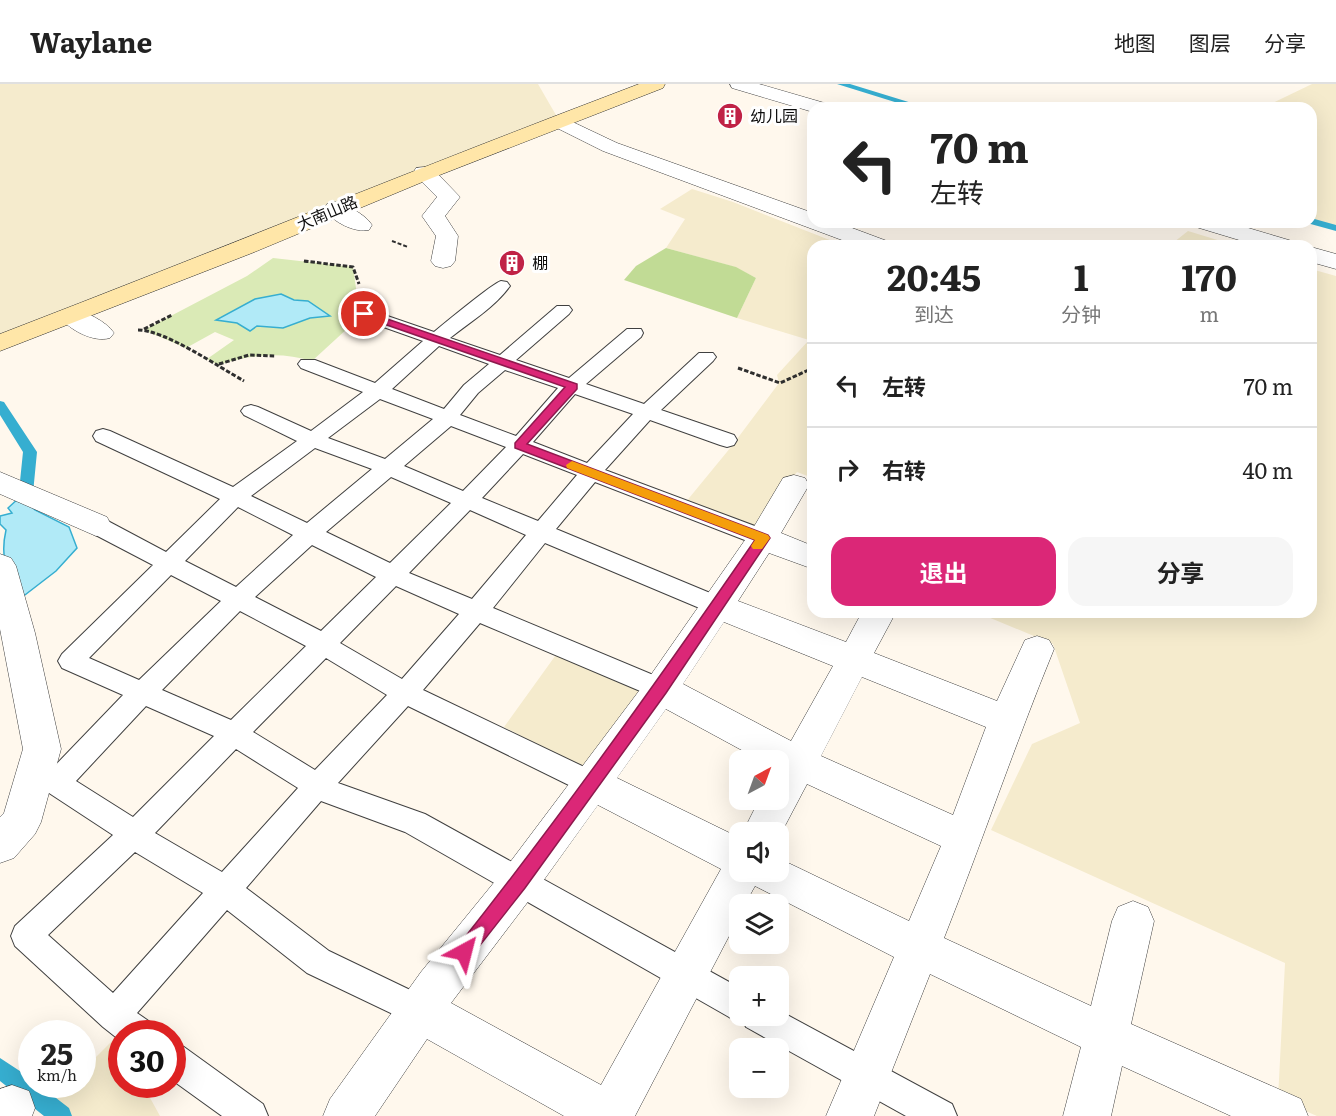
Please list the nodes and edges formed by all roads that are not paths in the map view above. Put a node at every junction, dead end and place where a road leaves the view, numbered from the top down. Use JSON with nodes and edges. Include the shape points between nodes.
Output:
{"nodes":[{"id":1,"x":656,"y":84,"type":"edge"},
{"id":2,"x":739,"y":84,"type":"edge"},
{"id":3,"x":807,"y":104,"type":"edge"},
{"id":4,"x":560,"y":122,"type":"junction"},
{"id":5,"x":424,"y":173,"type":"junction"},
{"id":6,"x":334,"y":209,"type":"junction"},
{"id":7,"x":807,"y":219,"type":"edge"},
{"id":8,"x":361,"y":225,"type":"dead end"},
{"id":9,"x":831,"y":228,"type":"edge"},
{"id":10,"x":1224,"y":228,"type":"edge"},
{"id":11,"x":863,"y":240,"type":"edge"},
{"id":12,"x":1264,"y":240,"type":"edge"},
{"id":13,"x":1317,"y":256,"type":"edge"},
{"id":14,"x":443,"y":261,"type":"dead end"},
{"id":15,"x":1336,"y":262,"type":"edge"},
{"id":16,"x":501,"y":286,"type":"dead end"},
{"id":17,"x":563,"y":310,"type":"dead end"},
{"id":18,"x":364,"y":314,"type":"road end"},
{"id":19,"x":72,"y":316,"type":"junction"},
{"id":20,"x":102,"y":333,"type":"road end"},
{"id":21,"x":634,"y":333,"type":"dead end"},
{"id":22,"x":437,"y":339,"type":"junction"},
{"id":23,"x":0,"y":344,"type":"edge"},
{"id":24,"x":706,"y":357,"type":"dead end"},
{"id":25,"x":503,"y":362,"type":"junction"},
{"id":26,"x":308,"y":364,"type":"road end"},
{"id":27,"x":573,"y":386,"type":"junction"},
{"id":28,"x":378,"y":391,"type":"junction"},
{"id":29,"x":251,"y":411,"type":"road end"},
{"id":30,"x":646,"y":413,"type":"junction"},
{"id":31,"x":447,"y":418,"type":"junction"},
{"id":32,"x":103,"y":436,"type":"dead end"},
{"id":33,"x":313,"y":440,"type":"junction"},
{"id":34,"x":727,"y":440,"type":"dead end"},
{"id":35,"x":519,"y":446,"type":"junction"},
{"id":36,"x":387,"y":467,"type":"junction"},
{"id":37,"x":591,"y":472,"type":"junction"},
{"id":38,"x":0,"y":482,"type":"edge"},
{"id":39,"x":794,"y":485,"type":"dead end"},
{"id":40,"x":235,"y":497,"type":"junction"},
{"id":41,"x":467,"y":500,"type":"junction"},
{"id":42,"x":96,"y":525,"type":"joint"},
{"id":43,"x":541,"y":532,"type":"junction"},
{"id":44,"x":310,"y":533,"type":"junction"},
{"id":45,"x":763,"y":538,"type":"junction"},
{"id":46,"x":807,"y":556,"type":"edge"},
{"id":47,"x":168,"y":562,"type":"junction"},
{"id":48,"x":0,"y":566,"type":"edge"},
{"id":49,"x":392,"y":574,"type":"junction"},
{"id":50,"x":237,"y":600,"type":"junction"},
{"id":51,"x":718,"y":606,"type":"junction"},
{"id":52,"x":476,"y":611,"type":"junction"},
{"id":53,"x":876,"y":618,"type":"edge"},
{"id":54,"x":322,"y":644,"type":"junction"},
{"id":55,"x":1037,"y":649,"type":"dead end"},
{"id":56,"x":853,"y":659,"type":"junction"},
{"id":57,"x":661,"y":689,"type":"junction"},
{"id":58,"x":142,"y":693,"type":"junction"},
{"id":59,"x":405,"y":693,"type":"junction"},
{"id":60,"x":1007,"y":720,"type":"junction"},
{"id":61,"x":233,"y":733,"type":"junction"},
{"id":62,"x":800,"y":764,"type":"junction"},
{"id":63,"x":591,"y":783,"type":"junction"},
{"id":64,"x":317,"y":786,"type":"junction"},
{"id":65,"x":768,"y":822,"type":"edge"},
{"id":66,"x":135,"y":834,"type":"junction"},
{"id":67,"x":964,"y":838,"type":"junction"},
{"id":68,"x":0,"y":844,"type":"edge"},
{"id":69,"x":729,"y":852,"type":"edge"},
{"id":70,"x":519,"y":882,"type":"junction"},
{"id":71,"x":735,"y":882,"type":"edge"},
{"id":72,"x":787,"y":882,"type":"edge"},
{"id":73,"x":225,"y":890,"type":"junction"},
{"id":74,"x":1132,"y":921,"type":"dead end"},
{"id":75,"x":918,"y":947,"type":"junction"},
{"id":76,"x":684,"y":975,"type":"junction"},
{"id":77,"x":729,"y":1000,"type":"edge"},
{"id":78,"x":420,"y":1011,"type":"junction"},
{"id":79,"x":120,"y":1020,"type":"edge"},
{"id":80,"x":130,"y":1020,"type":"edge"},
{"id":81,"x":774,"y":1026,"type":"edge"},
{"id":82,"x":1106,"y":1036,"type":"junction"},
{"id":83,"x":186,"y":1069,"type":"edge"},
{"id":84,"x":866,"y":1077,"type":"junction"},
{"id":85,"x":1268,"y":1112,"type":"edge"},
{"id":86,"x":251,"y":1116,"type":"edge"},
{"id":87,"x":347,"y":1116,"type":"edge"},
{"id":88,"x":610,"y":1116,"type":"edge"},
{"id":89,"x":850,"y":1116,"type":"edge"},
{"id":90,"x":940,"y":1116,"type":"edge"},
{"id":91,"x":1088,"y":1116,"type":"edge"}],
"edges":[{"from":1,"to":4,"type":"main road","name":"大南山路"},
{"from":2,"to":3,"type":"street"},
{"from":4,"to":5,"type":"main road","name":"大南山路"},
{"from":4,"to":7,"type":"street","via":[[610,147]]},
{"from":5,"to":6,"type":"main road","name":"大南山路"},
{"from":5,"to":14,"type":"street","via":[[449,197],[434,216],[447,236]]},
{"from":6,"to":8,"type":"street"},
{"from":6,"to":19,"type":"main road","name":"大南山路"},
{"from":9,"to":11,"type":"street"},
{"from":10,"to":12,"type":"street"},
{"from":13,"to":15,"type":"street"},
{"from":16,"to":22,"type":"lane"},
{"from":17,"to":25,"type":"lane"},
{"from":18,"to":22,"type":"lane"},
{"from":19,"to":20,"type":"street"},
{"from":19,"to":23,"type":"main road","name":"大南山路"},
{"from":21,"to":27,"type":"lane"},
{"from":22,"to":25,"type":"lane"},
{"from":22,"to":28,"type":"lane"},
{"from":24,"to":30,"type":"lane"},
{"from":25,"to":27,"type":"lane"},
{"from":25,"to":31,"type":"lane","via":[[471,389]]},
{"from":26,"to":28,"type":"lane"},
{"from":27,"to":30,"type":"lane"},
{"from":27,"to":35,"type":"lane"},
{"from":28,"to":31,"type":"lane"},
{"from":28,"to":33,"type":"lane"},
{"from":29,"to":33,"type":"lane"},
{"from":30,"to":34,"type":"lane"},
{"from":30,"to":37,"type":"lane"},
{"from":31,"to":35,"type":"lane"},
{"from":31,"to":36,"type":"lane"},
{"from":32,"to":40,"type":"lane"},
{"from":33,"to":36,"type":"lane"},
{"from":33,"to":40,"type":"lane"},
{"from":35,"to":37,"type":"lane"},
{"from":35,"to":41,"type":"lane"},
{"from":36,"to":41,"type":"lane"},
{"from":36,"to":44,"type":"lane"},
{"from":37,"to":43,"type":"lane"},
{"from":37,"to":45,"type":"lane"},
{"from":38,"to":42,"type":"street"},
{"from":39,"to":45,"type":"street"},
{"from":40,"to":44,"type":"lane"},
{"from":40,"to":47,"type":"lane"},
{"from":41,"to":43,"type":"lane"},
{"from":41,"to":49,"type":"lane"},
{"from":42,"to":47,"type":"lane"},
{"from":43,"to":51,"type":"lane"},
{"from":43,"to":52,"type":"lane"},
{"from":44,"to":49,"type":"lane"},
{"from":44,"to":50,"type":"lane"},
{"from":45,"to":46,"type":"street"},
{"from":45,"to":51,"type":"street"},
{"from":47,"to":50,"type":"lane"},
{"from":47,"to":58,"type":"lane","via":[[71,661]]},
{"from":48,"to":68,"type":"street","via":[[42,749],[21,822]]},
{"from":49,"to":52,"type":"lane"},
{"from":49,"to":54,"type":"lane"},
{"from":50,"to":54,"type":"lane"},
{"from":50,"to":58,"type":"lane"},
{"from":51,"to":56,"type":"street"},
{"from":51,"to":57,"type":"street"},
{"from":52,"to":57,"type":"lane"},
{"from":52,"to":59,"type":"lane"},
{"from":53,"to":56,"type":"street"},
{"from":54,"to":59,"type":"lane"},
{"from":54,"to":61,"type":"lane"},
{"from":55,"to":60,"type":"street"},
{"from":56,"to":60,"type":"street"},
{"from":56,"to":62,"type":"street"},
{"from":57,"to":62,"type":"street"},
{"from":57,"to":63,"type":"street"},
{"from":58,"to":61,"type":"lane"},
{"from":58,"to":66,"type":"lane","via":[[56,783]]},
{"from":59,"to":63,"type":"lane"},
{"from":59,"to":64,"type":"lane"},
{"from":60,"to":67,"type":"street"},
{"from":61,"to":64,"type":"lane"},
{"from":61,"to":66,"type":"lane"},
{"from":62,"to":65,"type":"street"},
{"from":62,"to":67,"type":"street"},
{"from":63,"to":69,"type":"street"},
{"from":63,"to":70,"type":"street"},
{"from":64,"to":70,"type":"lane","via":[[415,824]]},
{"from":64,"to":73,"type":"lane"},
{"from":66,"to":73,"type":"lane"},
{"from":66,"to":79,"type":"lane","via":[[26,936]]},
{"from":67,"to":75,"type":"street"},
{"from":70,"to":76,"type":"lane"},
{"from":70,"to":78,"type":"street"},
{"from":71,"to":76,"type":"street"},
{"from":72,"to":75,"type":"street"},
{"from":73,"to":78,"type":"lane","via":[[318,962]]},
{"from":73,"to":80,"type":"lane"},
{"from":74,"to":82,"type":"street"},
{"from":75,"to":82,"type":"street"},
{"from":75,"to":84,"type":"street"},
{"from":76,"to":77,"type":"lane"},
{"from":76,"to":88,"type":"street"},
{"from":78,"to":87,"type":"street"},
{"from":78,"to":88,"type":"street"},
{"from":81,"to":84,"type":"lane"},
{"from":82,"to":85,"type":"street"},
{"from":82,"to":91,"type":"street"},
{"from":83,"to":86,"type":"lane"},
{"from":84,"to":89,"type":"street"},
{"from":84,"to":90,"type":"lane"}]}
